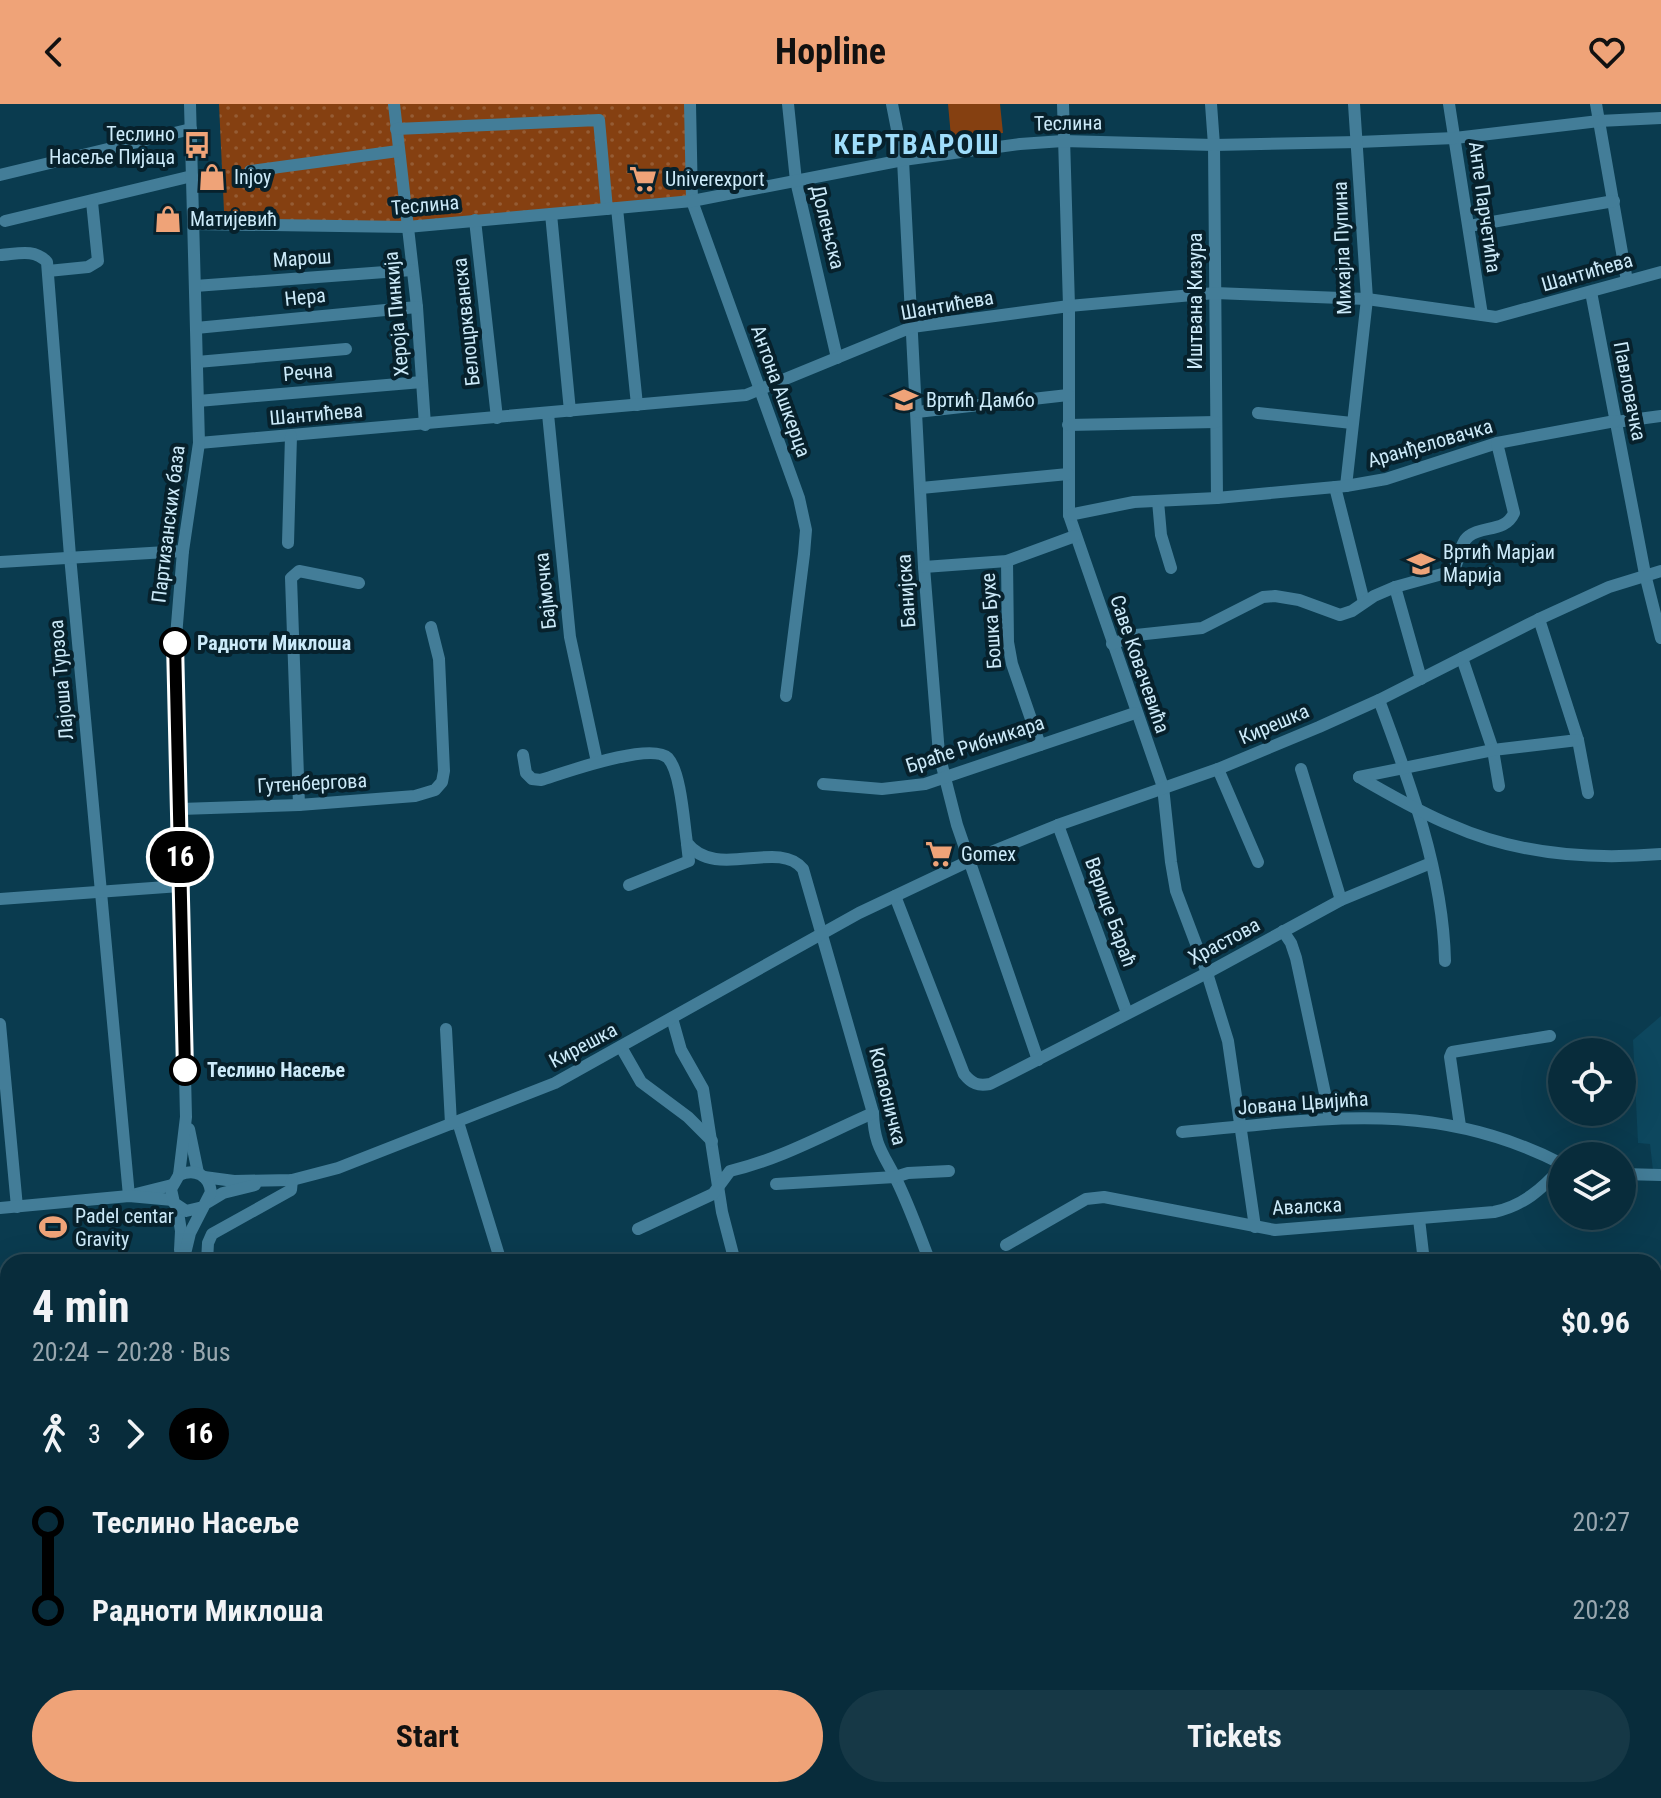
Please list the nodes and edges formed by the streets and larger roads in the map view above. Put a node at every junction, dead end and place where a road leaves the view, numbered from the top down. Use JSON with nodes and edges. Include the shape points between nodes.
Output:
{"nodes":[{"id":1,"x":190,"y":104,"type":"edge"},
{"id":2,"x":394,"y":104,"type":"edge"},
{"id":3,"x":690,"y":104,"type":"edge"},
{"id":4,"x":788,"y":104,"type":"edge"},
{"id":5,"x":892,"y":104,"type":"edge"},
{"id":6,"x":1063,"y":104,"type":"edge"},
{"id":7,"x":1211,"y":104,"type":"edge"},
{"id":8,"x":1354,"y":104,"type":"edge"},
{"id":9,"x":1449,"y":104,"type":"edge"},
{"id":10,"x":1596,"y":104,"type":"edge"},
{"id":11,"x":1661,"y":118,"type":"edge"},
{"id":12,"x":1599,"y":121,"type":"junction"},
{"id":13,"x":191,"y":129,"type":"junction"},
{"id":14,"x":396,"y":129,"type":"junction"},
{"id":15,"x":1455,"y":138,"type":"junction"},
{"id":16,"x":1063,"y":141,"type":"junction"},
{"id":17,"x":1358,"y":142,"type":"junction"},
{"id":18,"x":1214,"y":145,"type":"junction"},
{"id":19,"x":398,"y":151,"type":"junction"},
{"id":20,"x":903,"y":160,"type":"junction"},
{"id":21,"x":250,"y":171,"type":"dead end"},
{"id":22,"x":0,"y":175,"type":"edge"},
{"id":23,"x":192,"y":176,"type":"junction"},
{"id":24,"x":796,"y":181,"type":"junction"},
{"id":25,"x":692,"y":201,"type":"junction"},
{"id":26,"x":1614,"y":201,"type":"junction"},
{"id":27,"x":92,"y":202,"type":"junction"},
{"id":28,"x":612,"y":209,"type":"junction"},
{"id":29,"x":551,"y":214,"type":"junction"},
{"id":30,"x":475,"y":220,"type":"junction"},
{"id":31,"x":5,"y":221,"type":"dead end"},
{"id":32,"x":193,"y":224,"type":"junction"},
{"id":33,"x":1469,"y":226,"type":"junction"},
{"id":34,"x":407,"y":227,"type":"junction"},
{"id":35,"x":0,"y":255,"type":"edge"},
{"id":36,"x":412,"y":270,"type":"junction"},
{"id":37,"x":48,"y":271,"type":"junction"},
{"id":38,"x":1661,"y":272,"type":"edge"},
{"id":39,"x":1627,"y":281,"type":"junction"},
{"id":40,"x":195,"y":286,"type":"junction"},
{"id":41,"x":1591,"y":292,"type":"junction"},
{"id":42,"x":1215,"y":293,"type":"junction"},
{"id":43,"x":1367,"y":299,"type":"junction"},
{"id":44,"x":1069,"y":306,"type":"junction"},
{"id":45,"x":417,"y":307,"type":"junction"},
{"id":46,"x":1482,"y":315,"type":"junction"},
{"id":47,"x":912,"y":327,"type":"junction"},
{"id":48,"x":196,"y":328,"type":"junction"},
{"id":49,"x":346,"y":349,"type":"dead end"},
{"id":50,"x":837,"y":358,"type":"junction"},
{"id":51,"x":197,"y":362,"type":"junction"},
{"id":52,"x":422,"y":382,"type":"junction"},
{"id":53,"x":759,"y":391,"type":"junction"},
{"id":54,"x":1068,"y":395,"type":"junction"},
{"id":55,"x":198,"y":401,"type":"junction"},
{"id":56,"x":637,"y":405,"type":"junction"},
{"id":57,"x":570,"y":411,"type":"junction"},
{"id":58,"x":917,"y":412,"type":"junction"},
{"id":59,"x":1258,"y":413,"type":"dead end"},
{"id":60,"x":548,"y":414,"type":"junction"},
{"id":61,"x":1661,"y":416,"type":"edge"},
{"id":62,"x":497,"y":418,"type":"junction"},
{"id":63,"x":1216,"y":422,"type":"junction"},
{"id":64,"x":1616,"y":422,"type":"junction"},
{"id":65,"x":1352,"y":423,"type":"junction"},
{"id":66,"x":425,"y":425,"type":"junction"},
{"id":67,"x":1068,"y":425,"type":"junction"},
{"id":68,"x":291,"y":436,"type":"junction"},
{"id":69,"x":199,"y":443,"type":"junction"},
{"id":70,"x":1497,"y":443,"type":"junction"},
{"id":71,"x":1068,"y":474,"type":"junction"},
{"id":72,"x":1341,"y":486,"type":"junction"},
{"id":73,"x":921,"y":488,"type":"junction"},
{"id":74,"x":1217,"y":498,"type":"junction"},
{"id":75,"x":1158,"y":501,"type":"junction"},
{"id":76,"x":1069,"y":515,"type":"junction"},
{"id":77,"x":1075,"y":536,"type":"junction"},
{"id":78,"x":288,"y":543,"type":"dead end"},
{"id":79,"x":183,"y":551,"type":"junction"},
{"id":80,"x":70,"y":556,"type":"junction"},
{"id":81,"x":1007,"y":561,"type":"junction"},
{"id":82,"x":0,"y":562,"type":"edge"},
{"id":83,"x":924,"y":567,"type":"junction"},
{"id":84,"x":1171,"y":568,"type":"dead end"},
{"id":85,"x":1661,"y":571,"type":"edge"},
{"id":86,"x":1645,"y":574,"type":"junction"},
{"id":87,"x":359,"y":583,"type":"dead end"},
{"id":88,"x":1395,"y":587,"type":"junction"},
{"id":89,"x":1364,"y":602,"type":"junction"},
{"id":90,"x":1539,"y":619,"type":"junction"},
{"id":91,"x":431,"y":627,"type":"dead end"},
{"id":92,"x":1661,"y":638,"type":"edge"},
{"id":93,"x":1112,"y":644,"type":"junction"},
{"id":94,"x":1462,"y":658,"type":"junction"},
{"id":95,"x":1421,"y":679,"type":"junction"},
{"id":96,"x":786,"y":696,"type":"dead end"},
{"id":97,"x":1379,"y":700,"type":"junction"},
{"id":98,"x":1135,"y":713,"type":"junction"},
{"id":99,"x":1578,"y":740,"type":"junction"},
{"id":100,"x":1040,"y":745,"type":"junction"},
{"id":101,"x":1493,"y":750,"type":"junction"},
{"id":102,"x":523,"y":755,"type":"dead end"},
{"id":103,"x":597,"y":762,"type":"junction"},
{"id":104,"x":1404,"y":766,"type":"junction"},
{"id":105,"x":1218,"y":769,"type":"junction"},
{"id":106,"x":1301,"y":769,"type":"dead end"},
{"id":107,"x":944,"y":776,"type":"junction"},
{"id":108,"x":823,"y":784,"type":"dead end"},
{"id":109,"x":1499,"y":786,"type":"dead end"},
{"id":110,"x":1163,"y":787,"type":"junction"},
{"id":111,"x":1588,"y":793,"type":"dead end"},
{"id":112,"x":299,"y":805,"type":"junction"},
{"id":113,"x":1415,"y":808,"type":"junction"},
{"id":114,"x":180,"y":809,"type":"junction"},
{"id":115,"x":1058,"y":825,"type":"junction"},
{"id":116,"x":1661,"y":854,"type":"edge"},
{"id":117,"x":695,"y":859,"type":"junction"},
{"id":118,"x":969,"y":861,"type":"junction"},
{"id":119,"x":1258,"y":862,"type":"dead end"},
{"id":120,"x":1431,"y":863,"type":"junction"},
{"id":121,"x":629,"y":885,"type":"dead end"},
{"id":122,"x":180,"y":886,"type":"junction"},
{"id":123,"x":100,"y":890,"type":"junction"},
{"id":124,"x":895,"y":896,"type":"junction"},
{"id":125,"x":0,"y":899,"type":"edge"},
{"id":126,"x":1341,"y":900,"type":"junction"},
{"id":127,"x":1283,"y":931,"type":"junction"},
{"id":128,"x":822,"y":934,"type":"junction"},
{"id":129,"x":1445,"y":961,"type":"dead end"},
{"id":130,"x":1207,"y":973,"type":"junction"},
{"id":131,"x":1127,"y":1013,"type":"junction"},
{"id":132,"x":672,"y":1018,"type":"junction"},
{"id":133,"x":0,"y":1024,"type":"edge"},
{"id":134,"x":446,"y":1029,"type":"dead end"},
{"id":135,"x":1550,"y":1036,"type":"dead end"},
{"id":136,"x":621,"y":1047,"type":"junction"},
{"id":137,"x":1038,"y":1060,"type":"junction"},
{"id":138,"x":873,"y":1113,"type":"junction"},
{"id":139,"x":186,"y":1117,"type":"junction"},
{"id":140,"x":1330,"y":1117,"type":"junction"},
{"id":141,"x":454,"y":1123,"type":"junction"},
{"id":142,"x":1460,"y":1126,"type":"junction"},
{"id":143,"x":1242,"y":1127,"type":"junction"},
{"id":144,"x":1182,"y":1132,"type":"dead end"},
{"id":145,"x":712,"y":1141,"type":"junction"},
{"id":146,"x":1548,"y":1160,"type":"edge"},
{"id":147,"x":949,"y":1171,"type":"dead end"},
{"id":148,"x":1636,"y":1174,"type":"edge"},
{"id":149,"x":201,"y":1175,"type":"junction"},
{"id":150,"x":1661,"y":1175,"type":"edge"},
{"id":151,"x":895,"y":1177,"type":"junction"},
{"id":152,"x":176,"y":1180,"type":"junction"},
{"id":153,"x":292,"y":1180,"type":"junction"},
{"id":154,"x":1548,"y":1180,"type":"edge"},
{"id":155,"x":269,"y":1181,"type":"junction"},
{"id":156,"x":776,"y":1184,"type":"dead end"},
{"id":157,"x":719,"y":1189,"type":"junction"},
{"id":158,"x":129,"y":1196,"type":"junction"},
{"id":159,"x":175,"y":1203,"type":"junction"},
{"id":160,"x":205,"y":1205,"type":"junction"},
{"id":161,"x":17,"y":1207,"type":"junction"},
{"id":162,"x":0,"y":1208,"type":"edge"},
{"id":163,"x":1419,"y":1219,"type":"junction"},
{"id":164,"x":1255,"y":1227,"type":"junction"},
{"id":165,"x":638,"y":1229,"type":"dead end"},
{"id":166,"x":1006,"y":1245,"type":"dead end"},
{"id":167,"x":182,"y":1254,"type":"edge"},
{"id":168,"x":184,"y":1254,"type":"edge"},
{"id":169,"x":207,"y":1254,"type":"edge"},
{"id":170,"x":498,"y":1254,"type":"edge"},
{"id":171,"x":733,"y":1254,"type":"edge"},
{"id":172,"x":927,"y":1254,"type":"edge"},
{"id":173,"x":1423,"y":1254,"type":"edge"}],
"edges":[{"from":1,"to":13,"type":"street","name":"Партизанских база"},
{"from":2,"to":14,"type":"street","name":"Хероја Пинкија"},
{"from":3,"to":25,"type":"street","name":"Антона Ашкерца"},
{"from":4,"to":24,"type":"street","name":"Долењска"},
{"from":5,"to":20,"type":"street","name":"Банијска"},
{"from":6,"to":16,"type":"street","name":"Саве Ковачевића"},
{"from":7,"to":18,"type":"street","name":"Иштвана Кизура"},
{"from":8,"to":17,"type":"street","name":"Михајла Пупина"},
{"from":9,"to":15,"type":"street","name":"Анте Парчетића"},
{"from":10,"to":12,"type":"street"},
{"from":11,"to":12,"type":"street","name":"Теслина"},
{"from":12,"to":15,"type":"street","name":"Теслина"},
{"from":12,"to":26,"type":"street"},
{"from":13,"to":22,"type":"street"},
{"from":13,"to":23,"type":"street","name":"Партизанских база"},
{"from":14,"to":19,"type":"street","name":"Хероја Пинкија"},
{"from":14,"to":28,"type":"street","via":[[599,120]]},
{"from":15,"to":17,"type":"street","name":"Теслина"},
{"from":15,"to":33,"type":"street","name":"Анте Парчетића"},
{"from":16,"to":18,"type":"street","name":"Теслина"},
{"from":16,"to":20,"type":"street","name":"Теслина"},
{"from":16,"to":44,"type":"street","name":"Саве Ковачевића"},
{"from":17,"to":18,"type":"street","name":"Теслина"},
{"from":17,"to":43,"type":"street","name":"Михајла Пупина"},
{"from":18,"to":42,"type":"street","name":"Иштвана Кизура"},
{"from":19,"to":21,"type":"street"},
{"from":19,"to":34,"type":"street","name":"Хероја Пинкија"},
{"from":20,"to":24,"type":"street","name":"Теслина"},
{"from":20,"to":47,"type":"street","name":"Банијска"},
{"from":23,"to":27,"type":"street"},
{"from":23,"to":32,"type":"street","name":"Партизанских база"},
{"from":24,"to":25,"type":"street","name":"Теслина"},
{"from":24,"to":50,"type":"street","name":"Долењска"},
{"from":25,"to":28,"type":"street","name":"Теслина"},
{"from":25,"to":53,"type":"street","name":"Антона Ашкерца"},
{"from":26,"to":33,"type":"street"},
{"from":26,"to":39,"type":"street"},
{"from":27,"to":31,"type":"street"},
{"from":27,"to":37,"type":"street","via":[[98,261]]},
{"from":28,"to":29,"type":"street","name":"Теслина"},
{"from":28,"to":56,"type":"street"},
{"from":29,"to":30,"type":"street","name":"Теслина"},
{"from":29,"to":57,"type":"street"},
{"from":30,"to":34,"type":"street","name":"Теслина"},
{"from":30,"to":62,"type":"street","name":"Белоцркванска"},
{"from":32,"to":34,"type":"street","name":"Теслина"},
{"from":32,"to":40,"type":"street","name":"Партизанских база"},
{"from":33,"to":46,"type":"street","name":"Анте Парчетића"},
{"from":34,"to":36,"type":"street","name":"Хероја Пинкија"},
{"from":35,"to":37,"type":"street","via":[[40,255]]},
{"from":36,"to":40,"type":"street","name":"Марош"},
{"from":36,"to":45,"type":"street","name":"Хероја Пинкија"},
{"from":37,"to":80,"type":"street","name":"Лајоша Турзоа"},
{"from":38,"to":39,"type":"street","name":"Шантићева"},
{"from":39,"to":41,"type":"street","name":"Шантићева"},
{"from":40,"to":48,"type":"street","name":"Партизанских база"},
{"from":41,"to":46,"type":"street","name":"Шантићева","via":[[1496,317]]},
{"from":41,"to":64,"type":"street","name":"Павловачка"},
{"from":42,"to":43,"type":"street","name":"Шантићева"},
{"from":42,"to":44,"type":"street","name":"Шантићева"},
{"from":42,"to":63,"type":"street","name":"Иштвана Кизура"},
{"from":43,"to":46,"type":"street","name":"Шантићева"},
{"from":43,"to":65,"type":"street","name":"Михајла Пупина"},
{"from":44,"to":47,"type":"street","name":"Шантићева"},
{"from":44,"to":54,"type":"street","name":"Саве Ковачевића"},
{"from":45,"to":48,"type":"street","name":"Нера"},
{"from":45,"to":52,"type":"street","name":"Хероја Пинкија"},
{"from":47,"to":50,"type":"street","name":"Шантићева"},
{"from":47,"to":58,"type":"street","name":"Банијска"},
{"from":48,"to":51,"type":"street","name":"Партизанских база"},
{"from":49,"to":51,"type":"street"},
{"from":50,"to":53,"type":"street","name":"Шантићева"},
{"from":51,"to":55,"type":"street","name":"Партизанских база"},
{"from":52,"to":55,"type":"street","name":"Речна"},
{"from":52,"to":66,"type":"street","name":"Хероја Пинкија"},
{"from":53,"to":56,"type":"street","name":"Шантићева"},
{"from":53,"to":96,"type":"street","name":"Антона Ашкерца","via":[[806,530]]},
{"from":54,"to":58,"type":"street"},
{"from":54,"to":67,"type":"street","name":"Саве Ковачевића"},
{"from":55,"to":69,"type":"street","name":"Партизанских база"},
{"from":56,"to":57,"type":"street","name":"Шантићева"},
{"from":57,"to":60,"type":"street","name":"Шантићева"},
{"from":58,"to":73,"type":"street","name":"Банијска"},
{"from":59,"to":65,"type":"street"},
{"from":60,"to":62,"type":"street","name":"Шантићева"},
{"from":60,"to":103,"type":"street","name":"Бајмочка","via":[[568,623]]},
{"from":61,"to":64,"type":"street","name":"Аранђеловачка"},
{"from":62,"to":66,"type":"street","name":"Шантићева"},
{"from":63,"to":67,"type":"street"},
{"from":63,"to":74,"type":"street","name":"Иштвана Кизура"},
{"from":64,"to":70,"type":"street","name":"Аранђеловачка"},
{"from":64,"to":86,"type":"street","name":"Павловачка"},
{"from":65,"to":72,"type":"street","name":"Михајла Пупина"},
{"from":66,"to":68,"type":"street","name":"Шантићева"},
{"from":67,"to":71,"type":"street","name":"Саве Ковачевића"},
{"from":68,"to":69,"type":"street","name":"Шантићева"},
{"from":68,"to":78,"type":"street"},
{"from":69,"to":79,"type":"street","name":"Партизанских база"},
{"from":70,"to":72,"type":"street","name":"Аранђеловачка","via":[[1386,479]]},
{"from":70,"to":88,"type":"street","via":[[1513,503],[1511,520],[1465,538],[1453,571]]},
{"from":71,"to":73,"type":"street"},
{"from":71,"to":76,"type":"street","name":"Саве Ковачевића"},
{"from":72,"to":74,"type":"street","name":"Аранђеловачка"},
{"from":72,"to":89,"type":"street","name":"Михајла Пупина"},
{"from":73,"to":83,"type":"street","name":"Банијска"},
{"from":74,"to":75,"type":"street","name":"Аранђеловачка"},
{"from":75,"to":76,"type":"street","name":"Аранђеловачка"},
{"from":75,"to":84,"type":"street"},
{"from":76,"to":77,"type":"street","name":"Саве Ковачевића"},
{"from":77,"to":81,"type":"street","name":"Бошка Бухе"},
{"from":77,"to":93,"type":"street","name":"Саве Ковачевића"},
{"from":79,"to":80,"type":"street"},
{"from":79,"to":114,"type":"street","name":"Партизанских база","via":[[175,649]]},
{"from":80,"to":82,"type":"street"},
{"from":80,"to":123,"type":"street","name":"Лајоша Турзоа"},
{"from":81,"to":83,"type":"street"},
{"from":81,"to":100,"type":"street","name":"Бошка Бухе","via":[[1008,642]]},
{"from":83,"to":107,"type":"street","name":"Банијска"},
{"from":85,"to":86,"type":"street","name":"Кирешка"},
{"from":86,"to":90,"type":"street","name":"Кирешка"},
{"from":86,"to":92,"type":"street","name":"Павловачка"},
{"from":87,"to":112,"type":"street","via":[[299,571],[291,578]]},
{"from":88,"to":89,"type":"street"},
{"from":88,"to":95,"type":"street"},
{"from":89,"to":93,"type":"street","via":[[1340,615],[1299,600],[1263,597],[1202,628],[1136,635]]},
{"from":90,"to":94,"type":"street","name":"Кирешка"},
{"from":90,"to":99,"type":"street"},
{"from":91,"to":112,"type":"street","name":"Гутенбергова","via":[[439,659],[442,782],[415,796]]},
{"from":93,"to":98,"type":"street","name":"Саве Ковачевића"},
{"from":94,"to":95,"type":"street","name":"Кирешка"},
{"from":94,"to":101,"type":"street"},
{"from":95,"to":97,"type":"street","name":"Кирешка"},
{"from":97,"to":104,"type":"street"},
{"from":97,"to":105,"type":"street","name":"Кирешка"},
{"from":98,"to":100,"type":"street","name":"Браће Рибникара"},
{"from":98,"to":110,"type":"street","name":"Саве Ковачевића"},
{"from":99,"to":101,"type":"street"},
{"from":99,"to":111,"type":"street"},
{"from":100,"to":107,"type":"street","name":"Браће Рибникара"},
{"from":101,"to":104,"type":"street"},
{"from":101,"to":109,"type":"street"},
{"from":102,"to":103,"type":"street","via":[[526,773],[541,780]]},
{"from":103,"to":117,"type":"street","via":[[656,752],[666,756]]},
{"from":104,"to":113,"type":"street"},
{"from":104,"to":113,"type":"street","via":[[1359,777]]},
{"from":105,"to":110,"type":"street","name":"Кирешка"},
{"from":105,"to":119,"type":"street"},
{"from":106,"to":126,"type":"street"},
{"from":107,"to":108,"type":"street","name":"Браће Рибникара","via":[[904,788]]},
{"from":107,"to":118,"type":"street","name":"Банијска"},
{"from":110,"to":115,"type":"street","name":"Кирешка"},
{"from":110,"to":130,"type":"street","name":"Саве Ковачевића","via":[[1176,891]]},
{"from":112,"to":114,"type":"street","name":"Гутенбергова"},
{"from":113,"to":116,"type":"street","via":[[1474,834],[1551,853]]},
{"from":113,"to":120,"type":"street"},
{"from":114,"to":122,"type":"street","name":"Партизанских база"},
{"from":115,"to":118,"type":"street","name":"Кирешка"},
{"from":115,"to":131,"type":"street","name":"Верице Бараћ"},
{"from":117,"to":121,"type":"street"},
{"from":117,"to":128,"type":"street","via":[[798,862]]},
{"from":118,"to":124,"type":"street","name":"Кирешка"},
{"from":118,"to":137,"type":"street","name":"Банијска"},
{"from":120,"to":126,"type":"street","name":"Храстова"},
{"from":120,"to":129,"type":"street","via":[[1444,922]]},
{"from":122,"to":123,"type":"street"},
{"from":122,"to":139,"type":"street","name":"Партизанских база"},
{"from":123,"to":125,"type":"street"},
{"from":123,"to":158,"type":"street","name":"Лајоша Турзоа"},
{"from":124,"to":128,"type":"street","name":"Кирешка"},
{"from":124,"to":137,"type":"street","via":[[964,1074],[980,1086]]},
{"from":126,"to":127,"type":"street","name":"Храстова"},
{"from":127,"to":130,"type":"street","name":"Храстова"},
{"from":127,"to":140,"type":"street","via":[[1296,958]]},
{"from":128,"to":132,"type":"street","name":"Кирешка"},
{"from":128,"to":138,"type":"street","name":"Копаоничка"},
{"from":130,"to":131,"type":"street","name":"Храстова"},
{"from":130,"to":143,"type":"street","name":"Саве Ковачевића","via":[[1228,1041]]},
{"from":131,"to":137,"type":"street","name":"Храстова"},
{"from":132,"to":136,"type":"street","name":"Кирешка"},
{"from":132,"to":145,"type":"street","via":[[681,1050],[703,1089]]},
{"from":133,"to":161,"type":"street"},
{"from":134,"to":141,"type":"street"},
{"from":135,"to":142,"type":"street","via":[[1452,1052]]},
{"from":136,"to":141,"type":"street","name":"Кирешка","via":[[555,1083]]},
{"from":136,"to":145,"type":"street","via":[[641,1082]]},
{"from":138,"to":151,"type":"street","name":"Копаоничка","via":[[880,1154]]},
{"from":138,"to":157,"type":"street","via":[[802,1147],[730,1171]]},
{"from":139,"to":149,"type":"street","name":"Партизанских база"},
{"from":139,"to":152,"type":"street","name":"Партизанских база"},
{"from":140,"to":142,"type":"street","name":"Јована Цвијића"},
{"from":140,"to":143,"type":"street","name":"Јована Цвијића"},
{"from":141,"to":153,"type":"street","name":"Кирешка"},
{"from":141,"to":170,"type":"street"},
{"from":142,"to":146,"type":"street","name":"Јована Цвијића"},
{"from":143,"to":144,"type":"street","name":"Јована Цвијића"},
{"from":143,"to":164,"type":"street","name":"Саве Ковачевића"},
{"from":145,"to":157,"type":"street"},
{"from":147,"to":151,"type":"street"},
{"from":148,"to":150,"type":"street"},
{"from":149,"to":152,"type":"street","via":[[187,1172]]},
{"from":149,"to":155,"type":"street","name":"Кирешка"},
{"from":149,"to":160,"type":"street","via":[[211,1189]]},
{"from":151,"to":156,"type":"street"},
{"from":151,"to":172,"type":"street","name":"Копаоничка"},
{"from":152,"to":158,"type":"street"},
{"from":152,"to":159,"type":"street"},
{"from":153,"to":155,"type":"street","name":"Кирешка"},
{"from":153,"to":169,"type":"street","via":[[291,1190],[212,1234]]},
{"from":154,"to":163,"type":"street","name":"Авалска","via":[[1512,1208]]},
{"from":155,"to":160,"type":"street","name":"Кирешка","via":[[223,1193]]},
{"from":157,"to":165,"type":"street"},
{"from":157,"to":171,"type":"street"},
{"from":158,"to":159,"type":"street"},
{"from":158,"to":161,"type":"street"},
{"from":159,"to":160,"type":"street","via":[[189,1211]]},
{"from":159,"to":167,"type":"street"},
{"from":160,"to":168,"type":"street"},
{"from":161,"to":162,"type":"street"},
{"from":163,"to":164,"type":"street","name":"Авалска","via":[[1302,1229]]},
{"from":163,"to":173,"type":"street"},
{"from":164,"to":166,"type":"street","name":"Авалска","via":[[1104,1197],[1086,1199]]}]}
